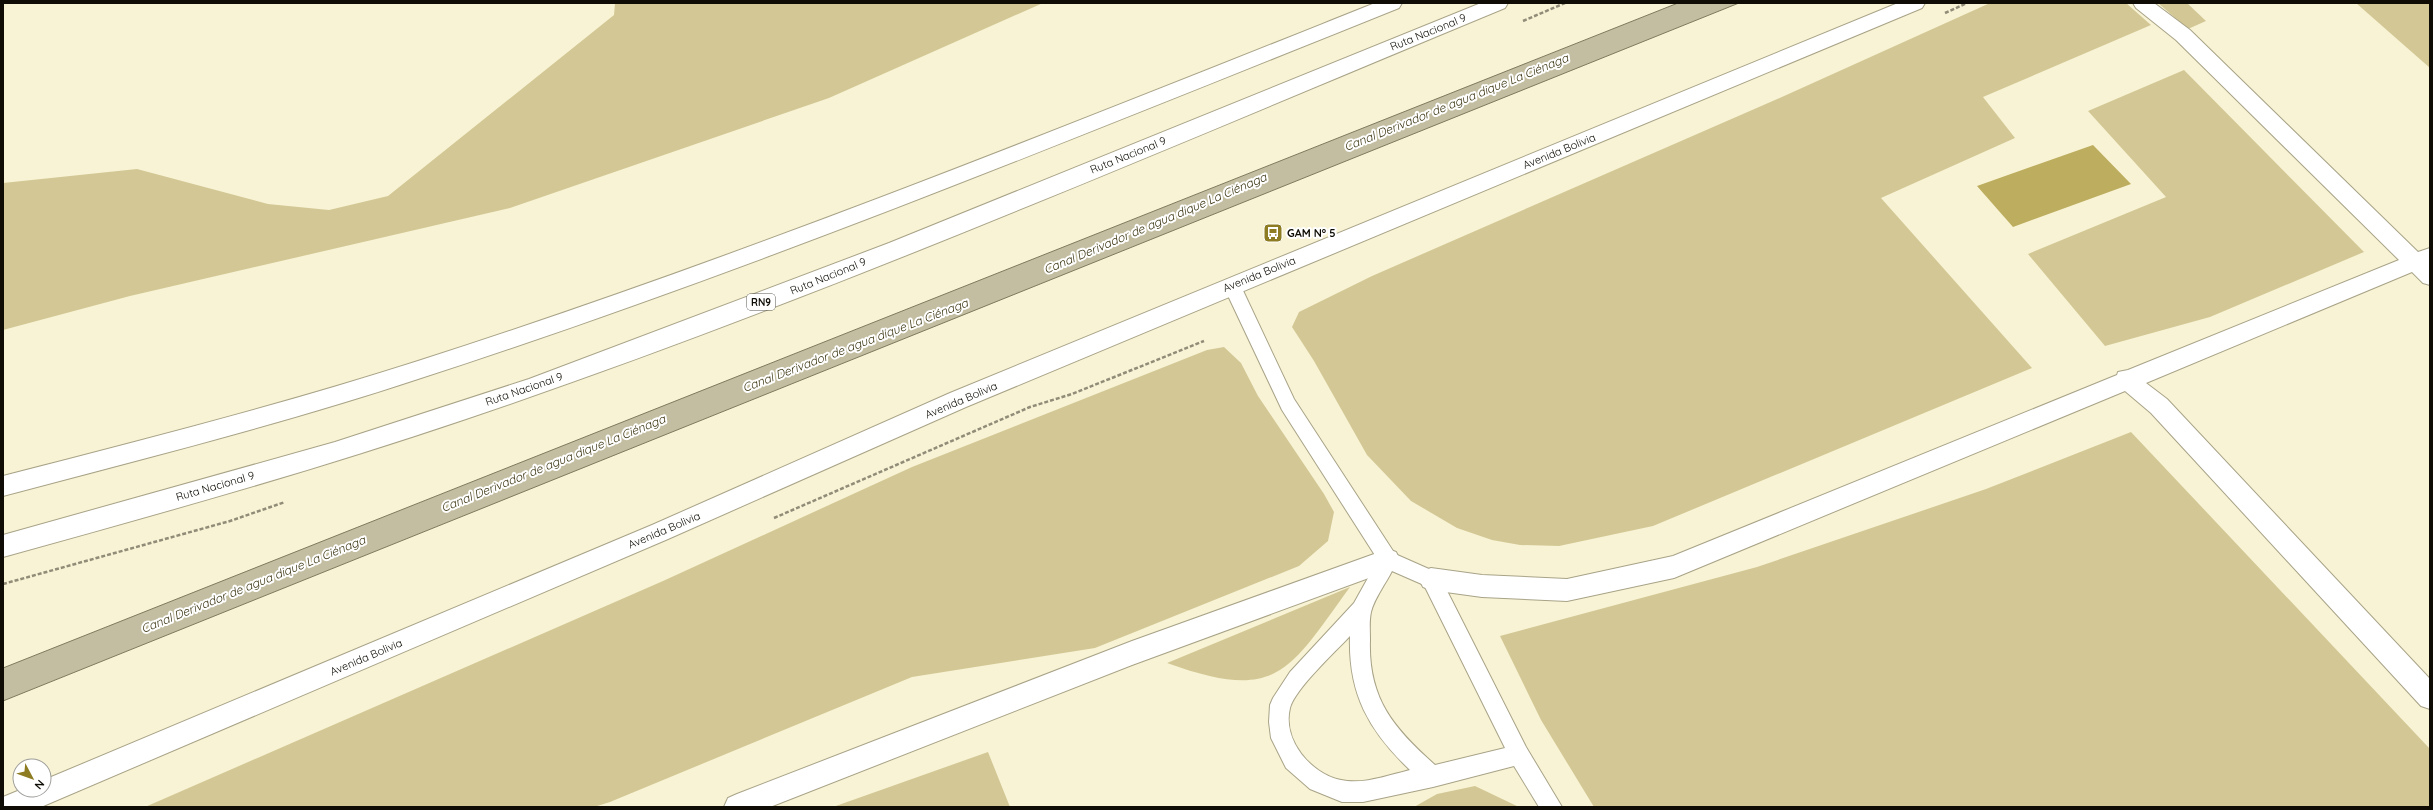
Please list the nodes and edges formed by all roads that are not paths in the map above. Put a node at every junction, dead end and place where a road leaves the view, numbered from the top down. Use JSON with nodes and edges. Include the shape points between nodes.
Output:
{"nodes":[{"id":1,"x":1393,"y":3,"type":"edge"},
{"id":2,"x":1499,"y":3,"type":"edge"},
{"id":3,"x":1916,"y":3,"type":"edge"},
{"id":4,"x":2142,"y":3,"type":"edge"},
{"id":5,"x":2425,"y":265,"type":"edge"},
{"id":6,"x":1232,"y":285,"type":"junction"},
{"id":7,"x":2126,"y":379,"type":"junction"},
{"id":8,"x":3,"y":486,"type":"edge"},
{"id":9,"x":3,"y":546,"type":"edge"},
{"id":10,"x":1388,"y":560,"type":"junction"},
{"id":11,"x":1431,"y":579,"type":"junction"},
{"id":12,"x":1361,"y":610,"type":"junction"},
{"id":13,"x":2430,"y":697,"type":"edge"},
{"id":14,"x":1519,"y":754,"type":"junction"},
{"id":15,"x":1433,"y":777,"type":"junction"},
{"id":16,"x":10,"y":807,"type":"edge"},
{"id":17,"x":737,"y":807,"type":"edge"},
{"id":18,"x":1551,"y":807,"type":"edge"}],
"edges":[{"from":1,"to":8,"type":"main road","via":[[1037,146],[800,236],[603,306],[383,381],[152,447]]},
{"from":2,"to":9,"type":"main road","name":"Ruta Nacional 9","number":"RN9","via":[[1002,207],[781,294],[529,388],[335,452]]},
{"from":3,"to":6,"type":"main road","name":"Avenida Bolivia"},
{"from":4,"to":5,"type":"main road","via":[[2183,35]]},
{"from":5,"to":7,"type":"main road"},
{"from":6,"to":10,"type":"lane","via":[[1288,404]]},
{"from":6,"to":16,"type":"main road","name":"Avenida Bolivia","via":[[958,400],[660,532]]},
{"from":7,"to":11,"type":"main road","via":[[1674,567],[1567,590],[1482,586]]},
{"from":7,"to":13,"type":"main road","via":[[2159,406]]},
{"from":10,"to":11,"type":"lane"},
{"from":10,"to":12,"type":"lane"},
{"from":10,"to":17,"type":"main road","via":[[1132,653]]},
{"from":11,"to":14,"type":"lane"},
{"from":12,"to":15,"type":"lane","via":[[1362,678],[1372,708],[1401,750]]},
{"from":12,"to":15,"type":"lane","via":[[1296,680],[1280,705],[1281,738],[1293,761],[1316,782],[1342,791],[1363,790]]},
{"from":14,"to":15,"type":"lane"},
{"from":14,"to":18,"type":"lane"}]}
